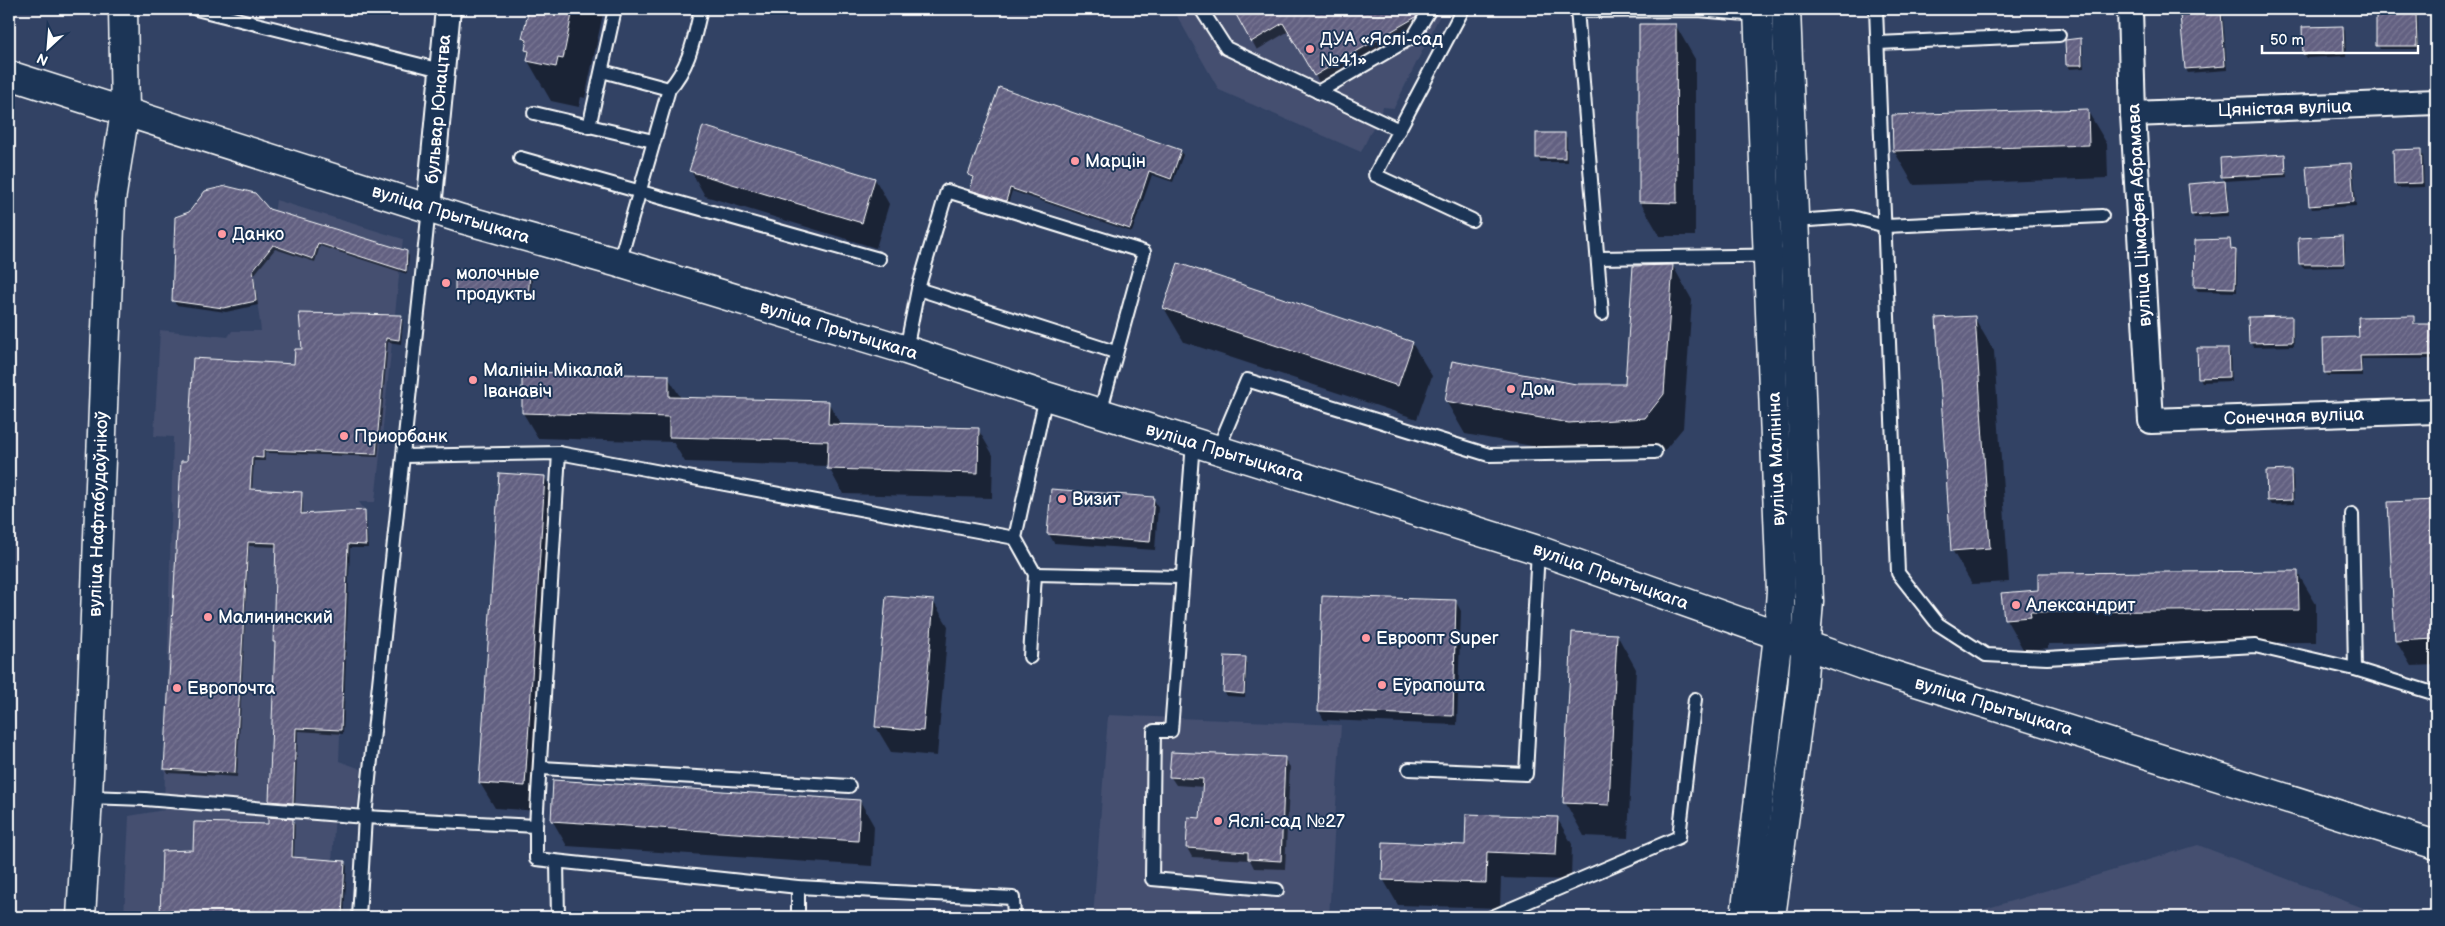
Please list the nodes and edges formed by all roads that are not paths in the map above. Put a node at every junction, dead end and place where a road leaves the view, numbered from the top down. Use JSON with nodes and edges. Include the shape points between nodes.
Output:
{"nodes":[{"id":1,"x":123,"y":9,"type":"edge"},
{"id":2,"x":196,"y":9,"type":"edge"},
{"id":3,"x":448,"y":9,"type":"edge"},
{"id":4,"x":615,"y":9,"type":"edge"},
{"id":5,"x":701,"y":9,"type":"edge"},
{"id":6,"x":1201,"y":9,"type":"edge"},
{"id":7,"x":1430,"y":9,"type":"edge"},
{"id":8,"x":1464,"y":9,"type":"edge"},
{"id":9,"x":1786,"y":9,"type":"edge"},
{"id":10,"x":1876,"y":9,"type":"edge"},
{"id":11,"x":2130,"y":9,"type":"edge"},
{"id":12,"x":1578,"y":10,"type":"edge"},
{"id":13,"x":1664,"y":10,"type":"edge"},
{"id":14,"x":1758,"y":12,"type":"edge"},
{"id":15,"x":2059,"y":35,"type":"dead end"},
{"id":16,"x":1878,"y":43,"type":"junction"},
{"id":17,"x":441,"y":70,"type":"junction"},
{"id":18,"x":602,"y":71,"type":"junction"},
{"id":19,"x":9,"y":75,"type":"edge"},
{"id":20,"x":668,"y":89,"type":"junction"},
{"id":21,"x":1318,"y":92,"type":"junction"},
{"id":22,"x":2436,"y":102,"type":"edge"},
{"id":23,"x":125,"y":112,"type":"junction"},
{"id":24,"x":534,"y":113,"type":"dead end"},
{"id":25,"x":2133,"y":114,"type":"junction"},
{"id":26,"x":589,"y":127,"type":"junction"},
{"id":27,"x":1399,"y":130,"type":"junction"},
{"id":28,"x":653,"y":141,"type":"junction"},
{"id":29,"x":520,"y":158,"type":"dead end"},
{"id":30,"x":638,"y":191,"type":"junction"},
{"id":31,"x":429,"y":208,"type":"junction"},
{"id":32,"x":2102,"y":216,"type":"dead end"},
{"id":33,"x":1472,"y":220,"type":"dead end"},
{"id":34,"x":1795,"y":221,"type":"junction"},
{"id":35,"x":1886,"y":226,"type":"junction"},
{"id":36,"x":1797,"y":255,"type":"junction"},
{"id":37,"x":1768,"y":256,"type":"junction"},
{"id":38,"x":1598,"y":258,"type":"junction"},
{"id":39,"x":879,"y":259,"type":"dead end"},
{"id":40,"x":620,"y":263,"type":"junction"},
{"id":41,"x":918,"y":289,"type":"junction"},
{"id":42,"x":1602,"y":314,"type":"dead end"},
{"id":43,"x":906,"y":350,"type":"junction"},
{"id":44,"x":1115,"y":352,"type":"junction"},
{"id":45,"x":1046,"y":396,"type":"junction"},
{"id":46,"x":2436,"y":411,"type":"edge"},
{"id":47,"x":1100,"y":413,"type":"junction"},
{"id":48,"x":2151,"y":421,"type":"joint"},
{"id":49,"x":1206,"y":446,"type":"junction"},
{"id":50,"x":1655,"y":452,"type":"dead end"},
{"id":51,"x":559,"y":453,"type":"junction"},
{"id":52,"x":404,"y":456,"type":"junction"},
{"id":53,"x":2352,"y":514,"type":"dead end"},
{"id":54,"x":1015,"y":538,"type":"junction"},
{"id":55,"x":1538,"y":550,"type":"junction"},
{"id":56,"x":1035,"y":574,"type":"junction"},
{"id":57,"x":1181,"y":577,"type":"junction"},
{"id":58,"x":1778,"y":636,"type":"junction"},
{"id":59,"x":1805,"y":645,"type":"junction"},
{"id":60,"x":1030,"y":657,"type":"dead end"},
{"id":61,"x":2355,"y":669,"type":"junction"},
{"id":62,"x":2436,"y":694,"type":"edge"},
{"id":63,"x":1695,"y":699,"type":"dead end"},
{"id":64,"x":542,"y":768,"type":"junction"},
{"id":65,"x":1409,"y":769,"type":"dead end"},
{"id":66,"x":849,"y":786,"type":"dead end"},
{"id":67,"x":88,"y":797,"type":"junction"},
{"id":68,"x":365,"y":817,"type":"junction"},
{"id":69,"x":536,"y":826,"type":"junction"},
{"id":70,"x":2436,"y":845,"type":"edge"},
{"id":71,"x":557,"y":862,"type":"junction"},
{"id":72,"x":798,"y":887,"type":"junction"},
{"id":73,"x":1277,"y":890,"type":"dead end"},
{"id":74,"x":1773,"y":905,"type":"edge"},
{"id":75,"x":1740,"y":914,"type":"edge"},
{"id":76,"x":81,"y":917,"type":"edge"},
{"id":77,"x":359,"y":917,"type":"edge"},
{"id":78,"x":558,"y":917,"type":"edge"},
{"id":79,"x":798,"y":917,"type":"edge"},
{"id":80,"x":1014,"y":917,"type":"edge"},
{"id":81,"x":1492,"y":917,"type":"edge"}],
"edges":[{"from":1,"to":23,"type":"main road"},
{"from":2,"to":17,"type":"lane"},
{"from":3,"to":17,"type":"street","name":"бульвар Юнацтва"},
{"from":4,"to":18,"type":"lane"},
{"from":5,"to":20,"type":"lane","via":[[690,55],[681,76]]},
{"from":6,"to":21,"type":"lane","via":[[1226,48]]},
{"from":7,"to":21,"type":"lane","via":[[1414,36]]},
{"from":8,"to":27,"type":"lane"},
{"from":9,"to":34,"type":"main road","name":"вуліца Малініна"},
{"from":10,"to":16,"type":"lane"},
{"from":11,"to":25,"type":"street","name":"вуліца Цімафея Абрамава"},
{"from":12,"to":13,"type":"lane"},
{"from":12,"to":38,"type":"lane"},
{"from":13,"to":14,"type":"lane"},
{"from":14,"to":37,"type":"main road","name":"вуліца Малініна"},
{"from":15,"to":16,"type":"lane"},
{"from":16,"to":35,"type":"lane"},
{"from":17,"to":31,"type":"street","name":"бульвар Юнацтва"},
{"from":18,"to":20,"type":"lane"},
{"from":18,"to":26,"type":"lane"},
{"from":19,"to":23,"type":"main road","name":"вуліца Прытыцкага"},
{"from":20,"to":28,"type":"lane"},
{"from":21,"to":27,"type":"lane"},
{"from":22,"to":25,"type":"street","name":"Цяністая вуліца"},
{"from":23,"to":31,"type":"main road","name":"вуліца Прытыцкага"},
{"from":23,"to":67,"type":"main road","name":"вуліца Нафтабудаўнікоў","via":[[111,200]]},
{"from":24,"to":26,"type":"lane"},
{"from":25,"to":48,"type":"street","name":"вуліца Цімафея Абрамава"},
{"from":26,"to":28,"type":"lane"},
{"from":27,"to":33,"type":"lane","via":[[1375,174]]},
{"from":28,"to":30,"type":"lane"},
{"from":29,"to":30,"type":"lane"},
{"from":30,"to":39,"type":"lane"},
{"from":30,"to":40,"type":"lane"},
{"from":31,"to":40,"type":"main road","name":"вуліца Прытыцкага"},
{"from":31,"to":52,"type":"lane"},
{"from":32,"to":35,"type":"lane"},
{"from":34,"to":35,"type":"lane","via":[[1852,217]]},
{"from":34,"to":36,"type":"main road","name":"вуліца Малініна"},
{"from":35,"to":61,"type":"lane","via":[[1898,573],[1938,624],[1986,655],[2047,658],[2255,646]]},
{"from":36,"to":37,"type":"lane"},
{"from":36,"to":59,"type":"main road","name":"вуліца Малініна","via":[[1809,600]]},
{"from":37,"to":38,"type":"lane"},
{"from":37,"to":58,"type":"main road","name":"вуліца Малініна","via":[[1780,590]]},
{"from":38,"to":42,"type":"lane"},
{"from":40,"to":43,"type":"main road","name":"вуліца Прытыцкага"},
{"from":41,"to":43,"type":"lane"},
{"from":41,"to":44,"type":"lane"},
{"from":41,"to":44,"type":"lane","via":[[946,191],[1126,246],[1144,252]]},
{"from":43,"to":45,"type":"main road","name":"вуліца Прытыцкага"},
{"from":44,"to":47,"type":"lane"},
{"from":45,"to":47,"type":"main road","name":"вуліца Прытыцкага"},
{"from":45,"to":54,"type":"lane"},
{"from":46,"to":48,"type":"street","name":"Сонечная вуліца"},
{"from":47,"to":49,"type":"main road","name":"вуліца Прытыцкага"},
{"from":49,"to":50,"type":"lane","via":[[1247,380],[1488,455]]},
{"from":49,"to":55,"type":"main road","name":"вуліца Прытыцкага"},
{"from":49,"to":57,"type":"lane"},
{"from":51,"to":52,"type":"lane"},
{"from":51,"to":54,"type":"lane"},
{"from":51,"to":64,"type":"lane"},
{"from":52,"to":68,"type":"lane"},
{"from":53,"to":61,"type":"lane"},
{"from":54,"to":56,"type":"lane"},
{"from":55,"to":58,"type":"main road","name":"вуліца Прытыцкага"},
{"from":55,"to":65,"type":"lane","via":[[1526,774]]},
{"from":56,"to":57,"type":"lane"},
{"from":56,"to":60,"type":"lane"},
{"from":57,"to":73,"type":"lane","via":[[1171,731],[1154,731],[1152,879]]},
{"from":58,"to":59,"type":"main road","name":"вуліца Прытыцкага"},
{"from":58,"to":75,"type":"main road","name":"вуліца Малініна"},
{"from":59,"to":70,"type":"main road","name":"вуліца Прытыцкага"},
{"from":59,"to":74,"type":"main road","name":"вуліца Малініна","via":[[1802,690]]},
{"from":61,"to":62,"type":"lane"},
{"from":63,"to":81,"type":"lane","via":[[1679,837]]},
{"from":64,"to":66,"type":"lane"},
{"from":64,"to":69,"type":"lane"},
{"from":67,"to":68,"type":"lane"},
{"from":67,"to":76,"type":"main road","name":"вуліца Нафтабудаўнікоў"},
{"from":68,"to":69,"type":"lane"},
{"from":68,"to":77,"type":"lane"},
{"from":69,"to":71,"type":"lane","via":[[536,860]]},
{"from":71,"to":72,"type":"lane"},
{"from":71,"to":78,"type":"lane"},
{"from":72,"to":79,"type":"lane"},
{"from":72,"to":80,"type":"lane","via":[[1013,898]]},
{"from":74,"to":75,"type":"main road","name":"вуліца Малініна"}]}
